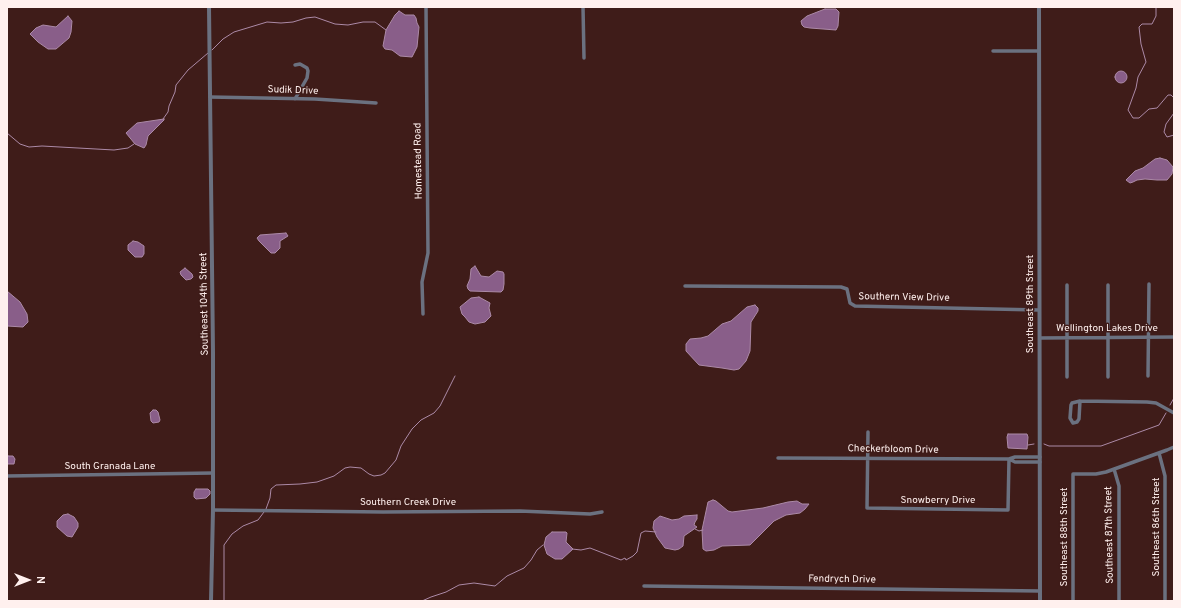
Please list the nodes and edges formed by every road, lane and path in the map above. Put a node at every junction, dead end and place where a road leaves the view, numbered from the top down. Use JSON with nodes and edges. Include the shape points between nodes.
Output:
{"nodes":[{"id":1,"x":210,"y":7,"type":"edge"},
{"id":2,"x":426,"y":7,"type":"edge"},
{"id":3,"x":583,"y":7,"type":"edge"},
{"id":4,"x":1039,"y":7,"type":"edge"},
{"id":5,"x":993,"y":51,"type":"dead end"},
{"id":6,"x":1039,"y":51,"type":"junction"},
{"id":7,"x":584,"y":58,"type":"dead end"},
{"id":8,"x":295,"y":65,"type":"dead end"},
{"id":9,"x":210,"y":97,"type":"junction"},
{"id":10,"x":295,"y":99,"type":"junction"},
{"id":11,"x":376,"y":103,"type":"dead end"},
{"id":12,"x":1108,"y":284,"type":"dead end"},
{"id":13,"x":1149,"y":284,"type":"dead end"},
{"id":14,"x":1068,"y":285,"type":"dead end"},
{"id":15,"x":685,"y":286,"type":"dead end"},
{"id":16,"x":1039,"y":310,"type":"junction"},
{"id":17,"x":422,"y":314,"type":"dead end"},
{"id":18,"x":1108,"y":337,"type":"junction"},
{"id":19,"x":1149,"y":337,"type":"junction"},
{"id":20,"x":1174,"y":337,"type":"edge"},
{"id":21,"x":1040,"y":338,"type":"junction"},
{"id":22,"x":1068,"y":338,"type":"junction"},
{"id":23,"x":1148,"y":376,"type":"dead end"},
{"id":24,"x":1067,"y":377,"type":"dead end"},
{"id":25,"x":1108,"y":377,"type":"dead end"},
{"id":26,"x":1080,"y":402,"type":"junction"},
{"id":27,"x":1174,"y":413,"type":"edge"},
{"id":28,"x":868,"y":432,"type":"dead end"},
{"id":29,"x":1174,"y":447,"type":"edge"},
{"id":30,"x":1159,"y":453,"type":"junction"},
{"id":31,"x":1040,"y":457,"type":"junction"},
{"id":32,"x":778,"y":458,"type":"dead end"},
{"id":33,"x":868,"y":458,"type":"junction"},
{"id":34,"x":1009,"y":459,"type":"junction"},
{"id":35,"x":1040,"y":462,"type":"junction"},
{"id":36,"x":1114,"y":469,"type":"junction"},
{"id":37,"x":213,"y":473,"type":"junction"},
{"id":38,"x":7,"y":476,"type":"edge"},
{"id":39,"x":213,"y":510,"type":"junction"},
{"id":40,"x":602,"y":512,"type":"dead end"},
{"id":41,"x":644,"y":586,"type":"dead end"},
{"id":42,"x":1040,"y":590,"type":"junction"},
{"id":43,"x":211,"y":601,"type":"edge"},
{"id":44,"x":1040,"y":601,"type":"edge"},
{"id":45,"x":1073,"y":601,"type":"edge"},
{"id":46,"x":1119,"y":601,"type":"edge"},
{"id":47,"x":1165,"y":601,"type":"edge"}],
"edges":[{"from":1,"to":9,"type":"street","name":"Southeast 104th Street"},
{"from":2,"to":17,"type":"street","name":"Homestead Road","via":[[428,253],[422,282]]},
{"from":3,"to":7,"type":"street"},
{"from":4,"to":6,"type":"street","name":"Southeast 89th Street"},
{"from":5,"to":6,"type":"street"},
{"from":6,"to":16,"type":"street","name":"Southeast 89th Street"},
{"from":8,"to":10,"type":"street","via":[[300,64],[308,68],[308,71],[307,78]]},
{"from":9,"to":10,"type":"street","name":"Sudik Drive"},
{"from":9,"to":37,"type":"street","name":"Southeast 104th Street"},
{"from":10,"to":11,"type":"street","name":"Sudik Drive"},
{"from":12,"to":18,"type":"street"},
{"from":13,"to":19,"type":"street"},
{"from":14,"to":22,"type":"street"},
{"from":15,"to":16,"type":"street","name":"Southern View Drive","via":[[841,287],[847,289],[849,301],[855,306]]},
{"from":16,"to":21,"type":"street","name":"Southeast 89th Street"},
{"from":18,"to":19,"type":"street","name":"Wellington Lakes Drive"},
{"from":18,"to":22,"type":"street","name":"Wellington Lakes Drive"},
{"from":18,"to":25,"type":"street"},
{"from":19,"to":20,"type":"street","name":"Wellington Lakes Drive"},
{"from":19,"to":23,"type":"street"},
{"from":21,"to":22,"type":"street","name":"Wellington Lakes Drive"},
{"from":21,"to":31,"type":"street","name":"Southeast 89th Street"},
{"from":22,"to":24,"type":"street"},
{"from":26,"to":26,"type":"street","via":[[1071,405],[1070,418],[1073,423],[1079,419]]},
{"from":26,"to":27,"type":"street","via":[[1147,402]]},
{"from":28,"to":33,"type":"street"},
{"from":29,"to":30,"type":"street"},
{"from":30,"to":36,"type":"street"},
{"from":30,"to":47,"type":"street","name":"Southeast 86th Street","via":[[1165,476]]},
{"from":31,"to":34,"type":"street","name":"Checkerbloom Drive"},
{"from":31,"to":35,"type":"street","name":"Southeast 89th Street"},
{"from":32,"to":33,"type":"street","name":"Checkerbloom Drive"},
{"from":33,"to":34,"type":"street","name":"Checkerbloom Drive"},
{"from":33,"to":34,"type":"street","name":"Snowberry Drive","via":[[867,508],[1008,510]]},
{"from":34,"to":35,"type":"street","name":"Checkerbloom Drive","via":[[1015,462]]},
{"from":35,"to":42,"type":"street","name":"Southeast 89th Street"},
{"from":36,"to":45,"type":"street","name":"Southeast 88th Street","via":[[1100,474],[1073,474]]},
{"from":36,"to":46,"type":"street","name":"Southeast 87th Street","via":[[1119,486]]},
{"from":37,"to":38,"type":"street","name":"South Granada Lane"},
{"from":37,"to":39,"type":"street","name":"Southeast 104th Street"},
{"from":39,"to":40,"type":"street","name":"Southern Creek Drive","via":[[520,511],[590,514]]},
{"from":39,"to":43,"type":"street","name":"Southeast 104th Street"},
{"from":41,"to":42,"type":"street","name":"Fendrych Drive"},
{"from":42,"to":44,"type":"street","name":"Southeast 89th Street"}]}
